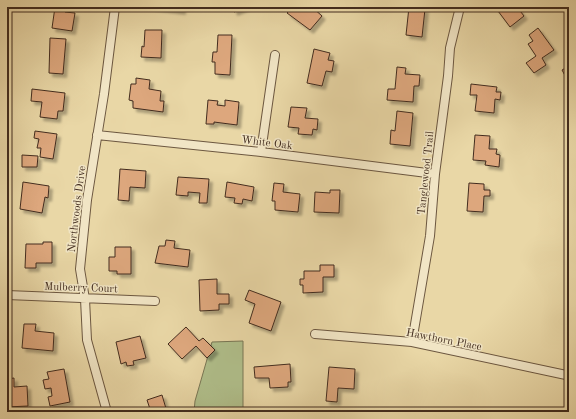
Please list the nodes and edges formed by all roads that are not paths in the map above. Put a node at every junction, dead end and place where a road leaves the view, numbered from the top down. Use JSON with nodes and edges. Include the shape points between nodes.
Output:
{"nodes":[{"id":1,"x":115,"y":7,"type":"edge"},
{"id":2,"x":460,"y":7,"type":"edge"},
{"id":3,"x":275,"y":55,"type":"dead end"},
{"id":4,"x":97,"y":135,"type":"junction"},
{"id":5,"x":261,"y":152,"type":"junction"},
{"id":6,"x":435,"y":174,"type":"junction"},
{"id":7,"x":7,"y":295,"type":"edge"},
{"id":8,"x":86,"y":299,"type":"junction"},
{"id":9,"x":155,"y":301,"type":"dead end"},
{"id":10,"x":315,"y":334,"type":"dead end"},
{"id":11,"x":412,"y":342,"type":"junction"},
{"id":12,"x":566,"y":375,"type":"dead end"},
{"id":13,"x":107,"y":412,"type":"edge"}],
"edges":[{"from":1,"to":4,"type":"street","name":"Northwoods Drive"},
{"from":2,"to":6,"type":"street","name":"Tanglewood Trail","via":[[450,48]]},
{"from":3,"to":5,"type":"street"},
{"from":4,"to":5,"type":"street","name":"White Oak"},
{"from":4,"to":8,"type":"street","name":"Northwoods Drive","via":[[80,269]]},
{"from":5,"to":6,"type":"street","name":"White Oak"},
{"from":6,"to":11,"type":"street","name":"Tanglewood Trail","via":[[430,236]]},
{"from":7,"to":8,"type":"street","name":"Mulberry Court"},
{"from":8,"to":9,"type":"street","name":"Mulberry Court"},
{"from":8,"to":13,"type":"street","name":"Northwoods Drive","via":[[87,340]]},
{"from":10,"to":11,"type":"street","name":"Hawthorn Place"},
{"from":11,"to":12,"type":"street","name":"Hawthorn Place"}]}
